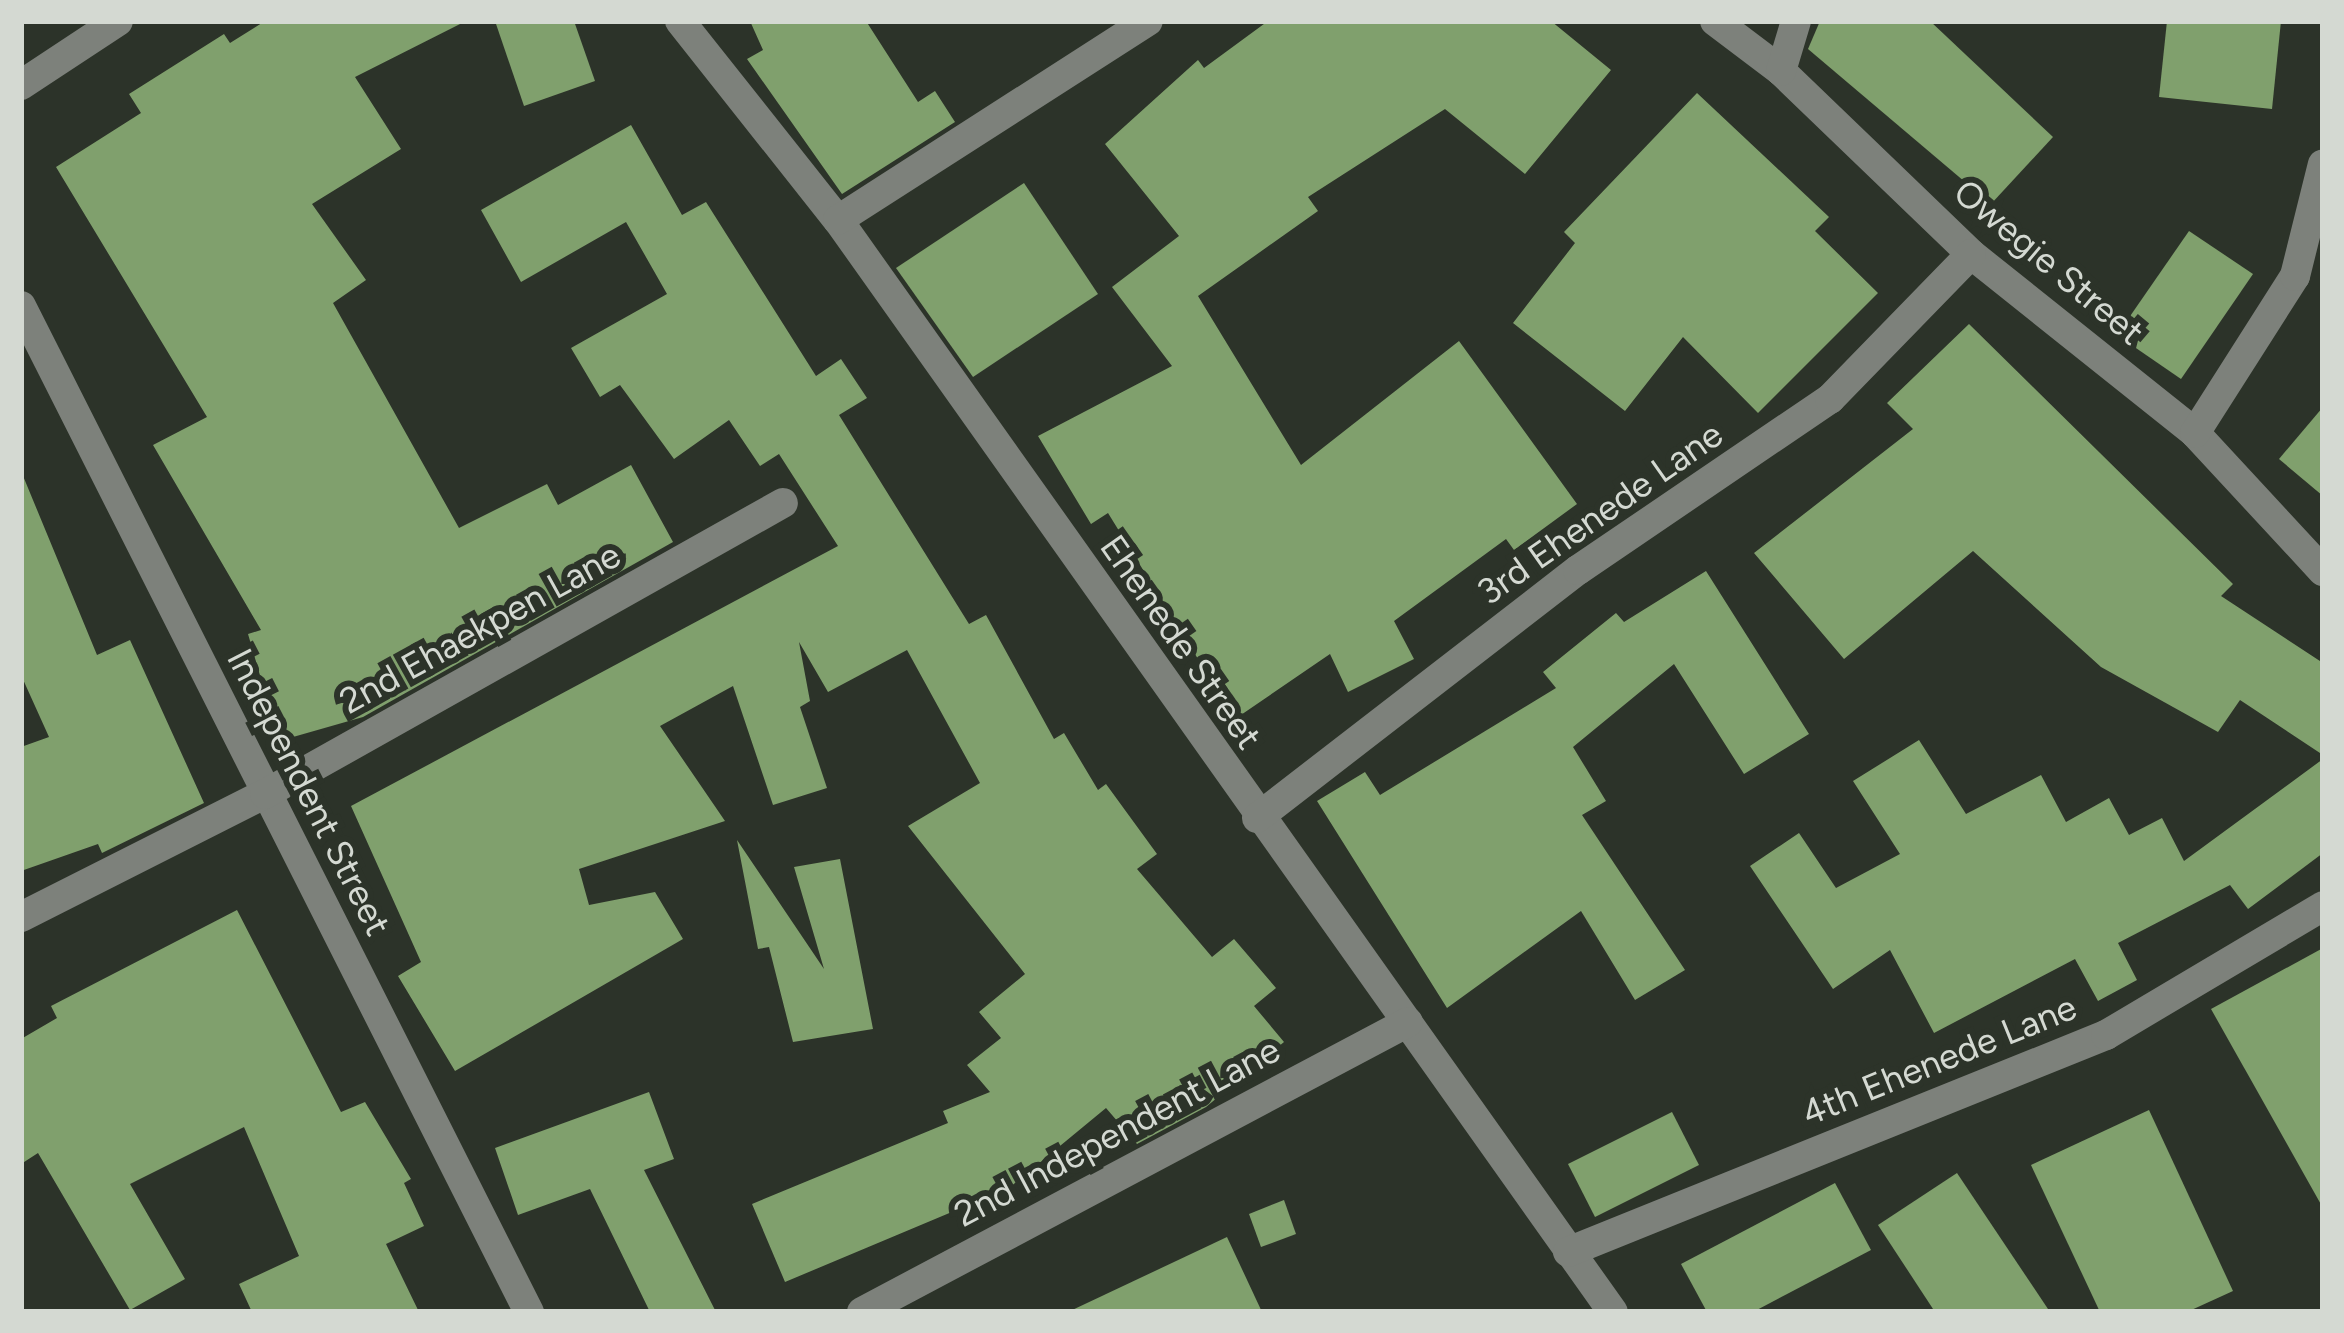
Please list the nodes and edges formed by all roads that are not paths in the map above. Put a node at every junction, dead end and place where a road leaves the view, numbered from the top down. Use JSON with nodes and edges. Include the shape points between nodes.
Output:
{"nodes":[{"id":1,"x":118,"y":21,"type":"edge"},
{"id":2,"x":680,"y":21,"type":"edge"},
{"id":3,"x":1148,"y":21,"type":"edge"},
{"id":4,"x":1715,"y":21,"type":"edge"},
{"id":5,"x":1796,"y":21,"type":"edge"},
{"id":6,"x":1781,"y":71,"type":"junction"},
{"id":7,"x":21,"y":86,"type":"edge"},
{"id":8,"x":2323,"y":164,"type":"edge"},
{"id":9,"x":838,"y":220,"type":"junction"},
{"id":10,"x":1971,"y":254,"type":"junction"},
{"id":11,"x":21,"y":306,"type":"edge"},
{"id":12,"x":2194,"y":433,"type":"junction"},
{"id":13,"x":783,"y":503,"type":"dead end"},
{"id":14,"x":2323,"y":572,"type":"edge"},
{"id":15,"x":265,"y":794,"type":"junction"},
{"id":16,"x":1257,"y":818,"type":"junction"},
{"id":17,"x":2323,"y":906,"type":"edge"},
{"id":18,"x":21,"y":917,"type":"edge"},
{"id":19,"x":1408,"y":1022,"type":"junction"},
{"id":20,"x":1568,"y":1252,"type":"junction"},
{"id":21,"x":530,"y":1312,"type":"edge"},
{"id":22,"x":862,"y":1312,"type":"edge"},
{"id":23,"x":1613,"y":1312,"type":"edge"}],
"edges":[{"from":1,"to":7,"type":"street"},
{"from":2,"to":9,"type":"street","name":"Ehenede Street"},
{"from":3,"to":9,"type":"street"},
{"from":4,"to":6,"type":"street","name":"Owegie Street"},
{"from":5,"to":6,"type":"street"},
{"from":6,"to":10,"type":"street","name":"Owegie Street"},
{"from":8,"to":12,"type":"street","via":[[2295,276]]},
{"from":9,"to":16,"type":"street","name":"Ehenede Street"},
{"from":10,"to":12,"type":"street","name":"Owegie Street"},
{"from":10,"to":16,"type":"street","name":"3rd Ehenede Lane","via":[[1830,399],[1578,570]]},
{"from":11,"to":15,"type":"street","name":"Independent Street"},
{"from":12,"to":14,"type":"street","name":"Owegie Street"},
{"from":13,"to":15,"type":"street","name":"2nd Ehaekpen Lane"},
{"from":15,"to":18,"type":"street","name":"2nd Ehaekpen Lane"},
{"from":15,"to":21,"type":"street","name":"Independent Street"},
{"from":16,"to":19,"type":"street","name":"Ehenede Street"},
{"from":17,"to":20,"type":"street","name":"4th Ehenede Lane","via":[[2106,1035]]},
{"from":19,"to":20,"type":"street","name":"Ehenede Street"},
{"from":19,"to":22,"type":"street","name":"2nd Independent Lane"},
{"from":20,"to":23,"type":"street","name":"Ehenede Street"}]}
